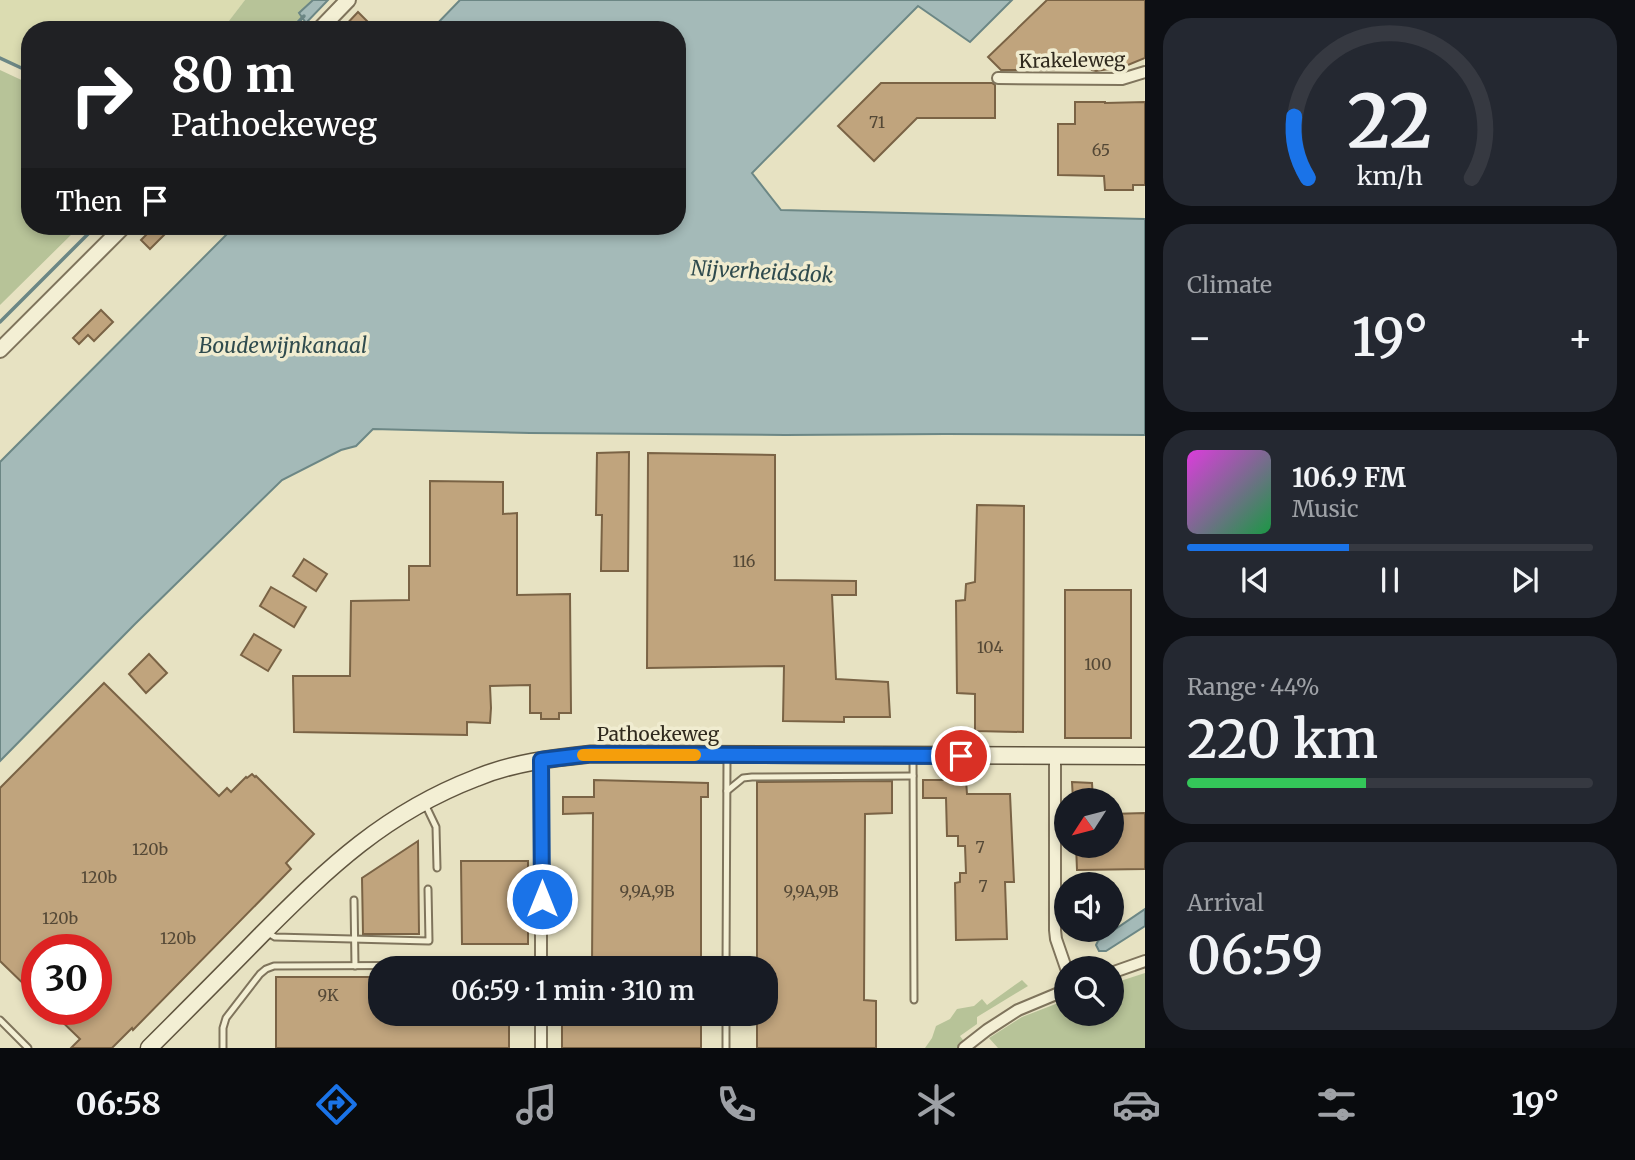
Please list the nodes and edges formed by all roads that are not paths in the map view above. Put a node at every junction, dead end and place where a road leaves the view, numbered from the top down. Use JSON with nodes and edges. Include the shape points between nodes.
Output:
{"nodes":[{"id":1,"x":348,"y":0,"type":"edge"},
{"id":2,"x":328,"y":21,"type":"edge"},
{"id":3,"x":1145,"y":72,"type":"edge"},
{"id":4,"x":999,"y":78,"type":"dead end"},
{"id":5,"x":115,"y":235,"type":"edge"},
{"id":6,"x":0,"y":350,"type":"edge"},
{"id":7,"x":727,"y":755,"type":"junction"},
{"id":8,"x":1055,"y":755,"type":"junction"},
{"id":9,"x":913,"y":756,"type":"junction"},
{"id":10,"x":1145,"y":756,"type":"edge"},
{"id":11,"x":541,"y":760,"type":"junction"},
{"id":12,"x":913,"y":776,"type":"junction"},
{"id":13,"x":727,"y":791,"type":"junction"},
{"id":14,"x":423,"y":802,"type":"junction"},
{"id":15,"x":437,"y":869,"type":"dead end"},
{"id":16,"x":428,"y":889,"type":"dead end"},
{"id":17,"x":354,"y":900,"type":"dead end"},
{"id":18,"x":265,"y":932,"type":"junction"},
{"id":19,"x":355,"y":939,"type":"junction"},
{"id":20,"x":541,"y":956,"type":"edge"},
{"id":21,"x":726,"y":956,"type":"edge"},
{"id":22,"x":1062,"y":956,"type":"edge"},
{"id":23,"x":1145,"y":961,"type":"edge"},
{"id":24,"x":355,"y":966,"type":"junction"},
{"id":25,"x":368,"y":966,"type":"edge"},
{"id":26,"x":1124,"y":968,"type":"edge"},
{"id":27,"x":1054,"y":995,"type":"edge"},
{"id":28,"x":914,"y":1000,"type":"dead end"},
{"id":29,"x":0,"y":1020,"type":"edge"},
{"id":30,"x":541,"y":1026,"type":"edge"},
{"id":31,"x":726,"y":1026,"type":"edge"},
{"id":32,"x":156,"y":1046,"type":"edge"},
{"id":33,"x":28,"y":1048,"type":"edge"},
{"id":34,"x":223,"y":1048,"type":"edge"},
{"id":35,"x":541,"y":1048,"type":"edge"},
{"id":36,"x":726,"y":1048,"type":"edge"},
{"id":37,"x":964,"y":1048,"type":"edge"}],
"edges":[{"from":1,"to":2,"type":"street"},
{"from":3,"to":4,"type":"street","name":"Krakeleweg","via":[[1122,79]]},
{"from":5,"to":6,"type":"street"},
{"from":7,"to":9,"type":"main road","name":"Pathoekeweg"},
{"from":7,"to":11,"type":"main road","name":"Pathoekeweg","via":[[591,754]]},
{"from":7,"to":13,"type":"lane"},
{"from":8,"to":9,"type":"main road","name":"Pathoekeweg"},
{"from":8,"to":10,"type":"main road","name":"Pathoekeweg"},
{"from":8,"to":22,"type":"street","via":[[1055,930]]},
{"from":9,"to":12,"type":"lane"},
{"from":11,"to":14,"type":"main road","name":"Pathoekeweg","via":[[476,778]]},
{"from":11,"to":20,"type":"street"},
{"from":12,"to":13,"type":"lane","via":[[752,776]]},
{"from":12,"to":28,"type":"lane"},
{"from":13,"to":21,"type":"lane"},
{"from":14,"to":15,"type":"lane","via":[[436,827]]},
{"from":14,"to":18,"type":"main road","name":"Pathoekeweg","via":[[355,846]]},
{"from":16,"to":19,"type":"lane","via":[[429,941]]},
{"from":17,"to":19,"type":"lane"},
{"from":18,"to":19,"type":"lane","via":[[275,937]]},
{"from":18,"to":32,"type":"main road","name":"Pathoekeweg"},
{"from":19,"to":24,"type":"lane"},
{"from":23,"to":26,"type":"street"},
{"from":24,"to":25,"type":"lane"},
{"from":24,"to":34,"type":"lane","via":[[266,969],[226,1018]]},
{"from":27,"to":37,"type":"street","via":[[1018,1010]]},
{"from":29,"to":33,"type":"lane"},
{"from":30,"to":35,"type":"street"},
{"from":31,"to":36,"type":"lane"}]}
